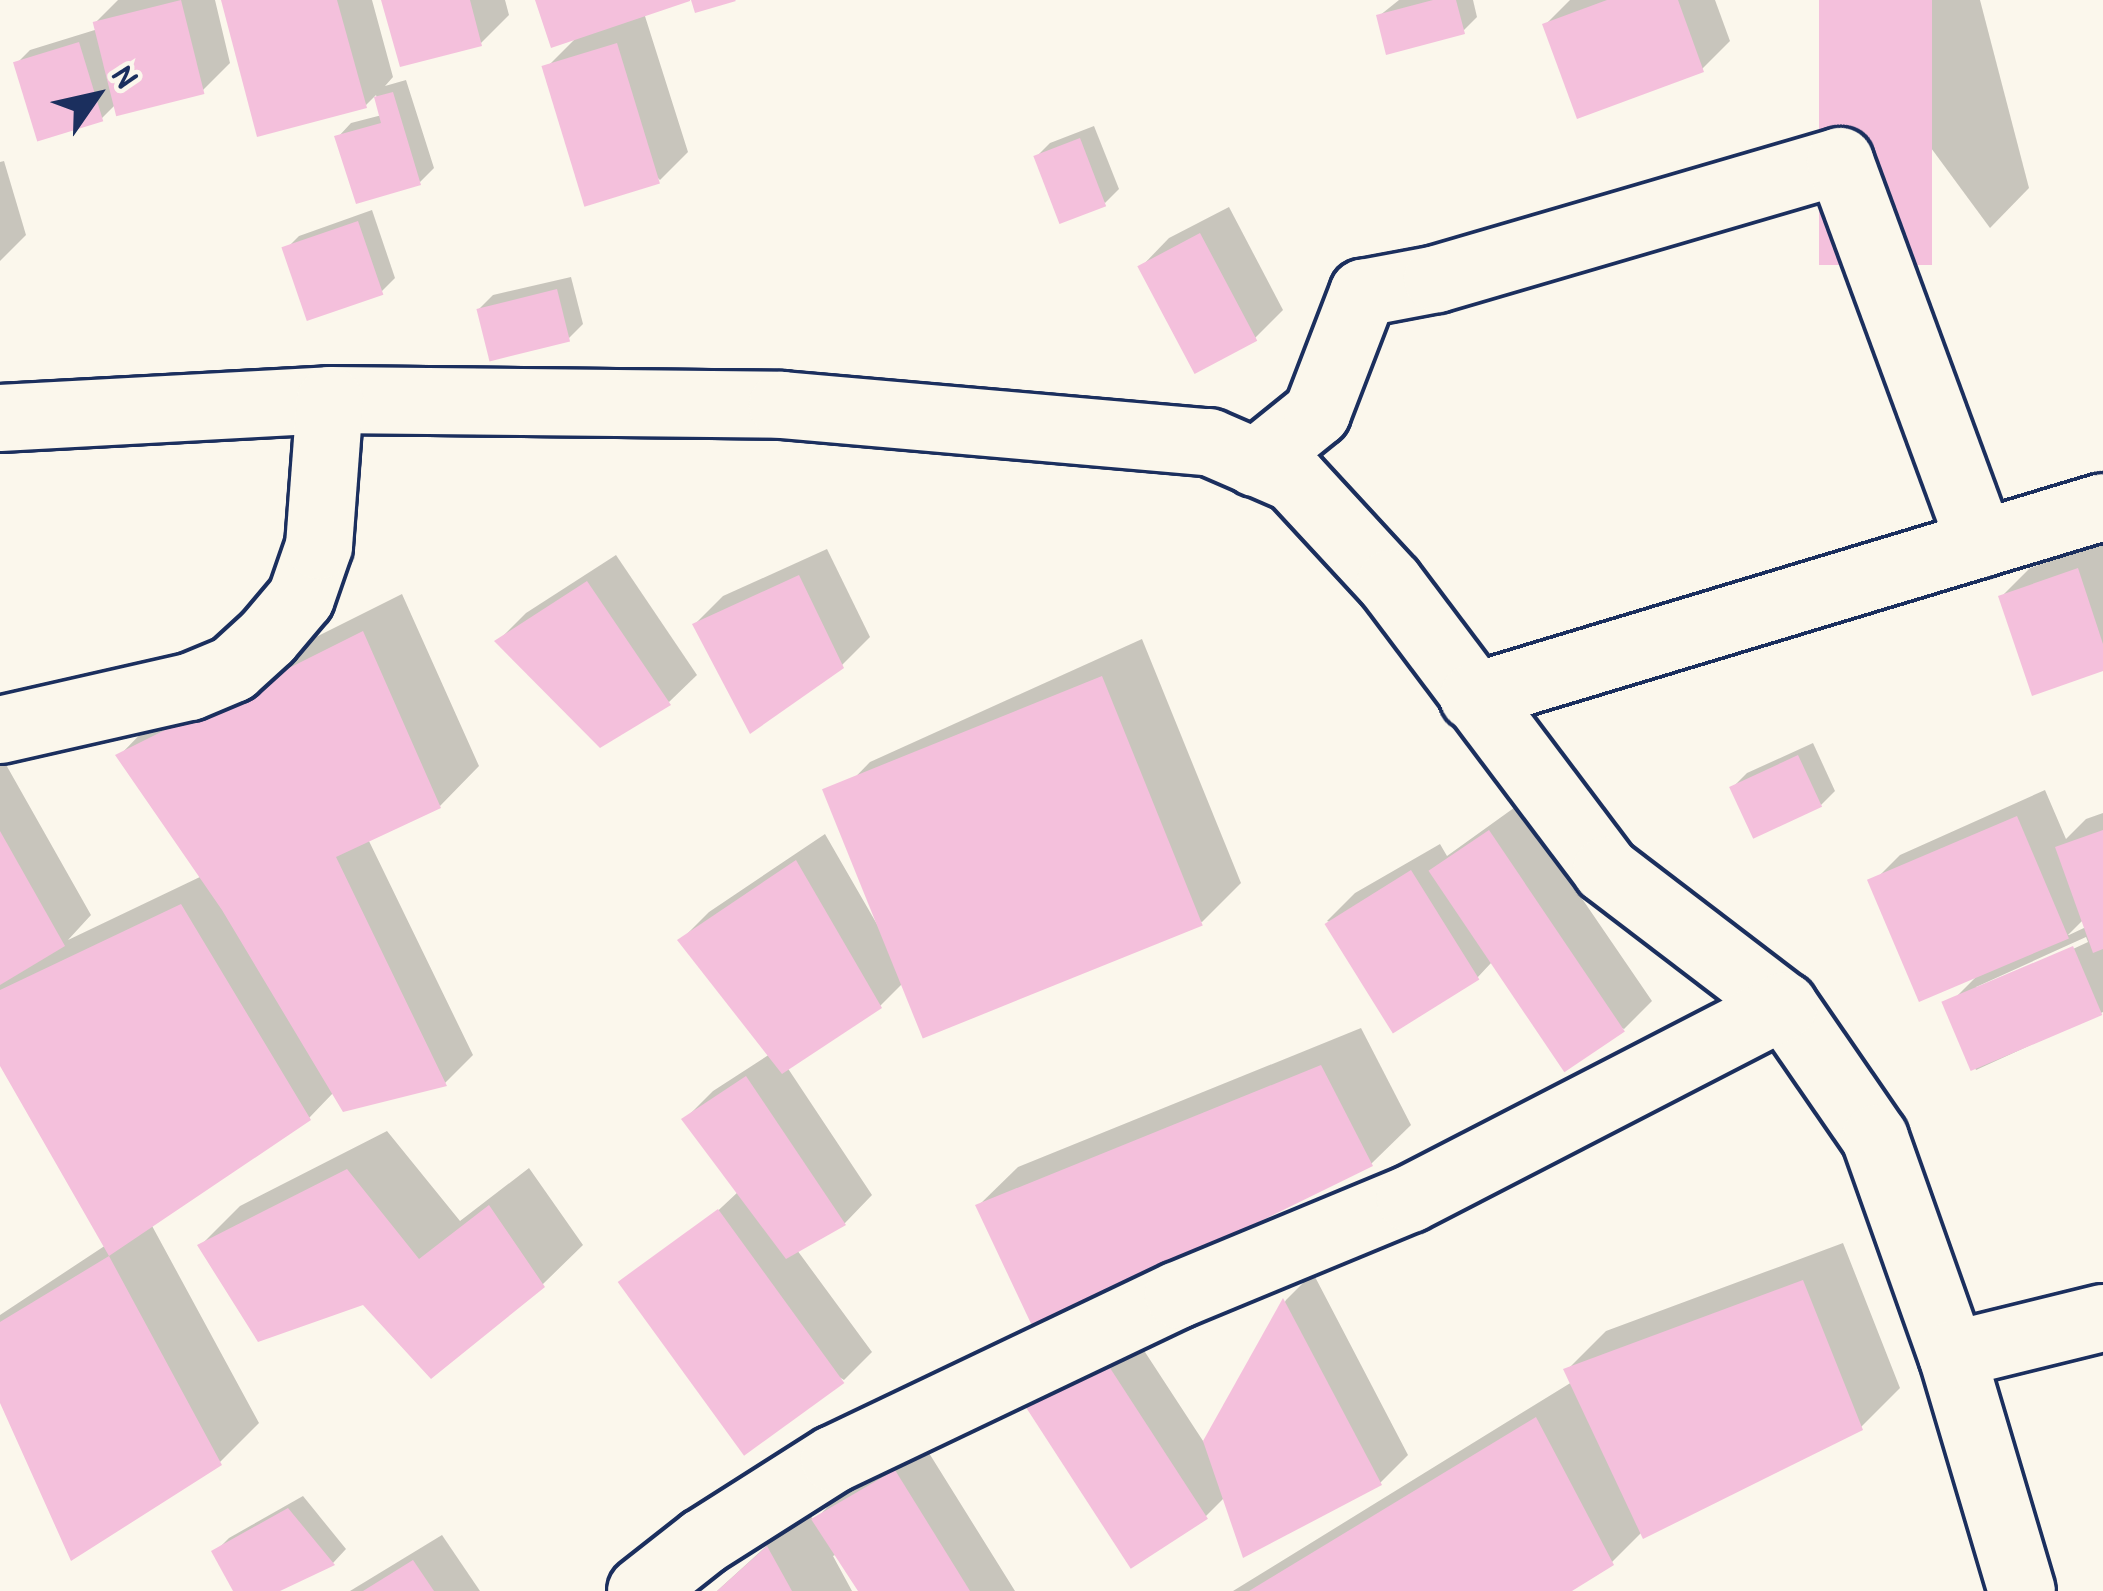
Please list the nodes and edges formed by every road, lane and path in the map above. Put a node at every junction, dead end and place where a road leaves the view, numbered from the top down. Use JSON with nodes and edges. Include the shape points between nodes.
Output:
{"nodes":[{"id":1,"x":330,"y":400,"type":"junction"},
{"id":2,"x":0,"y":418,"type":"edge"},
{"id":3,"x":1256,"y":463,"type":"junction"},
{"id":4,"x":2103,"y":507,"type":"edge"},
{"id":5,"x":1981,"y":544,"type":"junction"},
{"id":6,"x":1473,"y":697,"type":"junction"},
{"id":7,"x":0,"y":730,"type":"edge"},
{"id":8,"x":1784,"y":1006,"type":"junction"},
{"id":9,"x":2103,"y":1318,"type":"edge"},
{"id":10,"x":1952,"y":1355,"type":"junction"},
{"id":11,"x":641,"y":1591,"type":"edge"},
{"id":12,"x":2022,"y":1591,"type":"edge"}],
"edges":[{"from":1,"to":2,"type":"street"},
{"from":1,"to":3,"type":"street","via":[[782,404],[1210,442]]},
{"from":1,"to":7,"type":"street","via":[[319,546],[302,598],[268,638],[233,669],[190,688]]},
{"from":3,"to":5,"type":"street","via":[[1317,413],[1363,292],[1437,279],[1840,161]]},
{"from":3,"to":6,"type":"street","via":[[1294,479],[1390,584]]},
{"from":4,"to":5,"type":"street"},
{"from":5,"to":6,"type":"street"},
{"from":6,"to":8,"type":"street","via":[[1606,870]]},
{"from":8,"to":10,"type":"street","via":[[1875,1138]]},
{"from":8,"to":11,"type":"street","via":[[1410,1199],[1178,1295],[834,1459]]},
{"from":9,"to":10,"type":"street"},
{"from":10,"to":12,"type":"street"}]}
